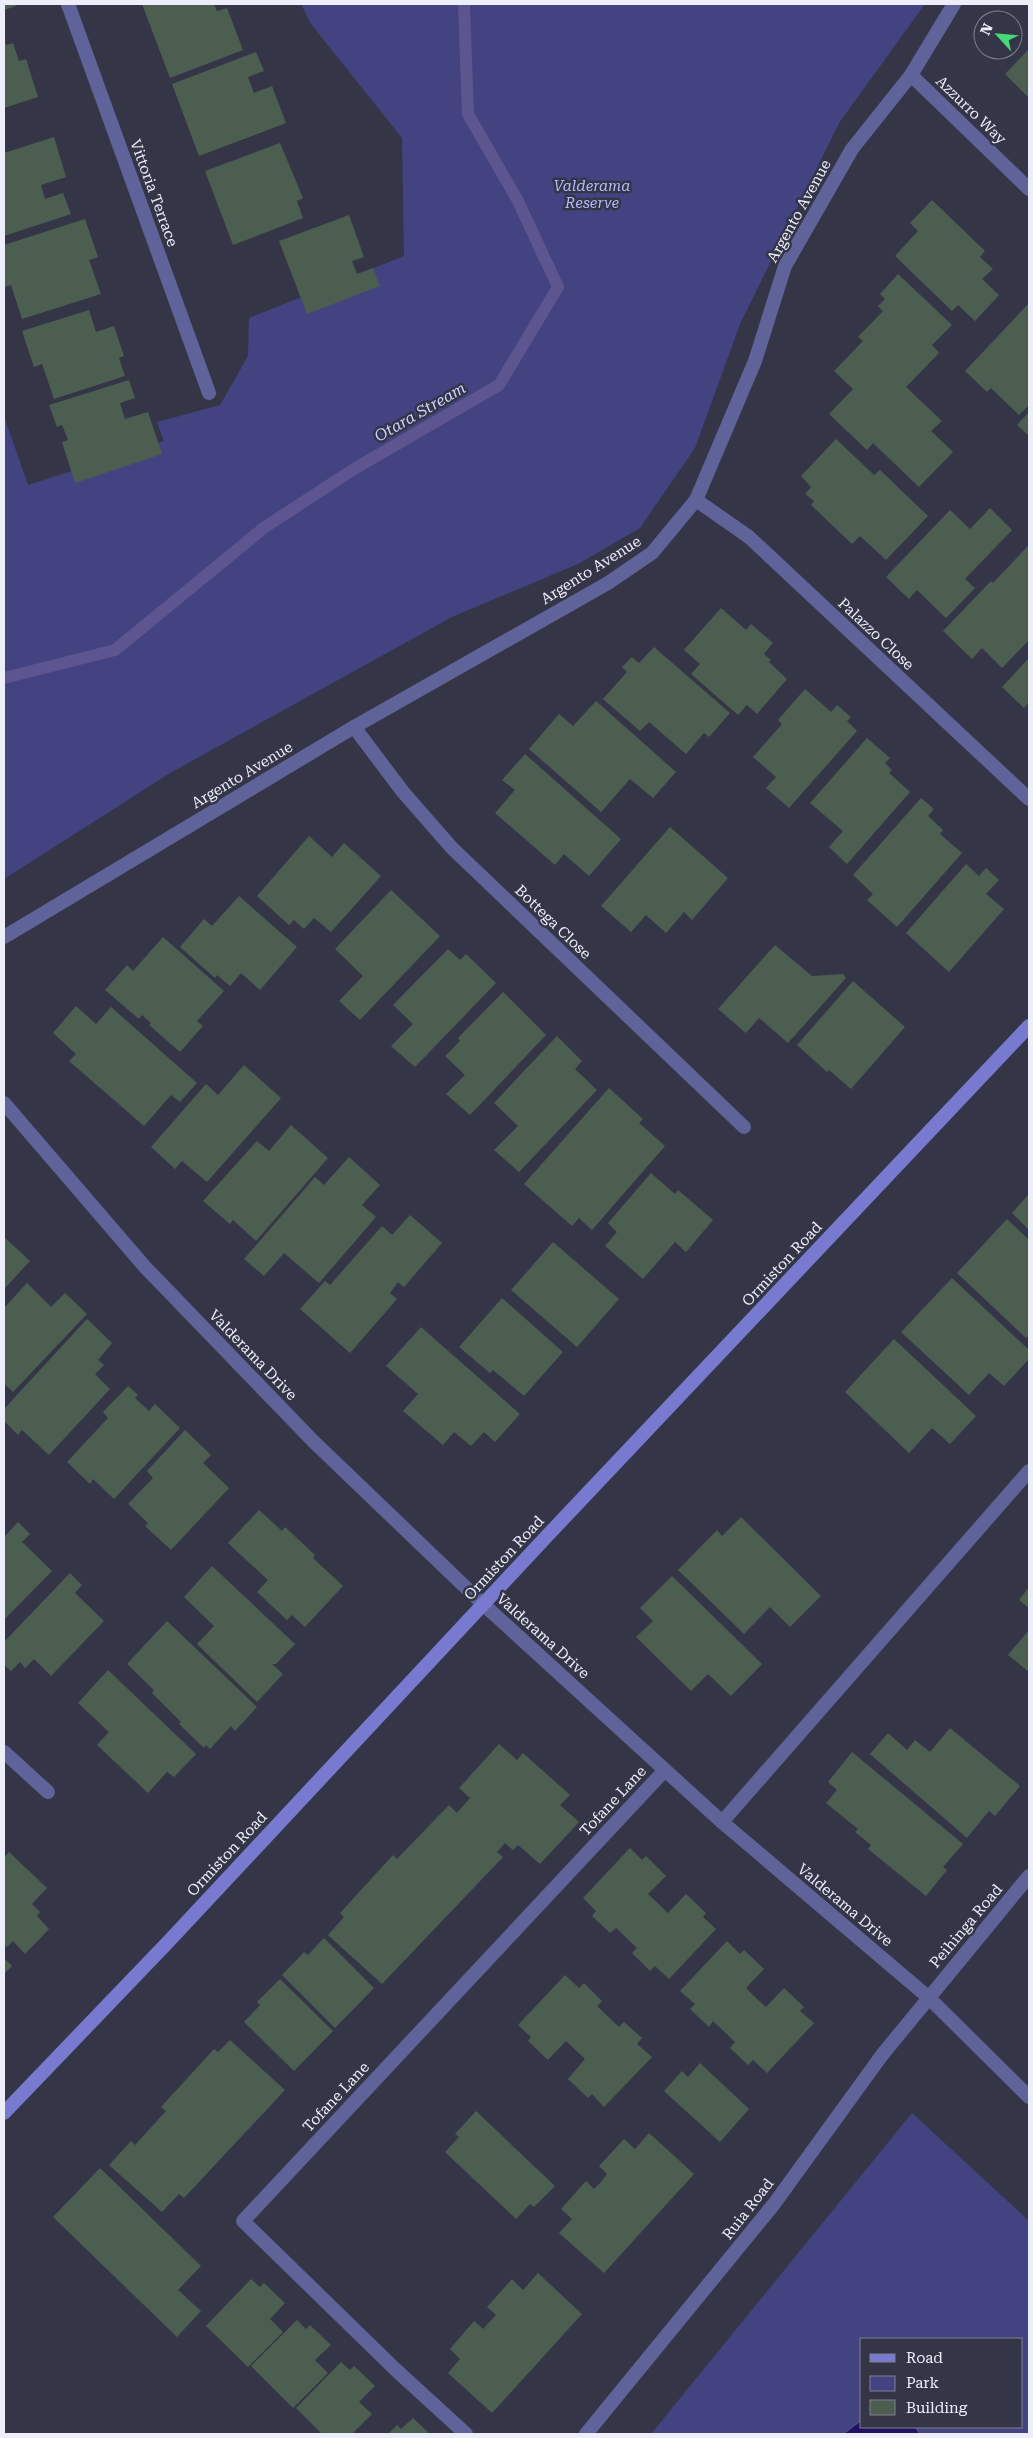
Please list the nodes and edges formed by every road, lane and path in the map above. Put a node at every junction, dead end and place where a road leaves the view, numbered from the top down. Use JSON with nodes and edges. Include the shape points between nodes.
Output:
{"nodes":[{"id":1,"x":68,"y":4,"type":"edge"},
{"id":2,"x":954,"y":4,"type":"edge"},
{"id":3,"x":911,"y":75,"type":"junction"},
{"id":4,"x":1029,"y":189,"type":"edge"},
{"id":5,"x":209,"y":393,"type":"dead end"},
{"id":6,"x":696,"y":500,"type":"junction"},
{"id":7,"x":354,"y":727,"type":"junction"},
{"id":8,"x":1029,"y":799,"type":"edge"},
{"id":9,"x":4,"y":937,"type":"edge"},
{"id":10,"x":1029,"y":1026,"type":"edge"},
{"id":11,"x":4,"y":1103,"type":"edge"},
{"id":12,"x":744,"y":1127,"type":"dead end"},
{"id":13,"x":1029,"y":1471,"type":"edge"},
{"id":14,"x":483,"y":1604,"type":"junction"},
{"id":15,"x":4,"y":1752,"type":"edge"},
{"id":16,"x":665,"y":1770,"type":"junction"},
{"id":17,"x":48,"y":1792,"type":"dead end"},
{"id":18,"x":722,"y":1822,"type":"junction"},
{"id":19,"x":1029,"y":1876,"type":"edge"},
{"id":20,"x":928,"y":1998,"type":"junction"},
{"id":21,"x":1029,"y":2097,"type":"edge"},
{"id":22,"x":4,"y":2113,"type":"edge"},
{"id":23,"x":466,"y":2434,"type":"edge"},
{"id":24,"x":586,"y":2434,"type":"edge"}],
"edges":[{"from":1,"to":5,"type":"street","name":"Vittoria Terrace"},
{"from":2,"to":3,"type":"street","name":"Argento Avenue"},
{"from":3,"to":4,"type":"street","name":"Azzurro Way"},
{"from":3,"to":6,"type":"street","name":"Argento Avenue","via":[[852,149],[785,266],[755,361]]},
{"from":6,"to":7,"type":"street","name":"Argento Avenue","via":[[652,553],[608,583]]},
{"from":6,"to":8,"type":"street","name":"Palazzo Close","via":[[748,537]]},
{"from":7,"to":9,"type":"street","name":"Argento Avenue"},
{"from":7,"to":12,"type":"street","name":"Bottega Close","via":[[403,792],[452,848]]},
{"from":10,"to":14,"type":"main road","name":"Ormiston Road"},
{"from":11,"to":14,"type":"street","name":"Valderama Drive","via":[[145,1267],[313,1441]]},
{"from":13,"to":18,"type":"street"},
{"from":14,"to":16,"type":"street","name":"Valderama Drive"},
{"from":14,"to":22,"type":"main road","name":"Ormiston Road"},
{"from":15,"to":17,"type":"street"},
{"from":16,"to":18,"type":"street","name":"Valderama Drive"},
{"from":16,"to":23,"type":"street","name":"Tofane Lane","via":[[243,2221]]},
{"from":18,"to":20,"type":"street","name":"Valderama Drive"},
{"from":19,"to":20,"type":"street","name":"Peihinga Road"},
{"from":20,"to":21,"type":"street","name":"Valderama Drive"},
{"from":20,"to":24,"type":"street","name":"Ruia Road","via":[[882,2055],[774,2204]]}]}
